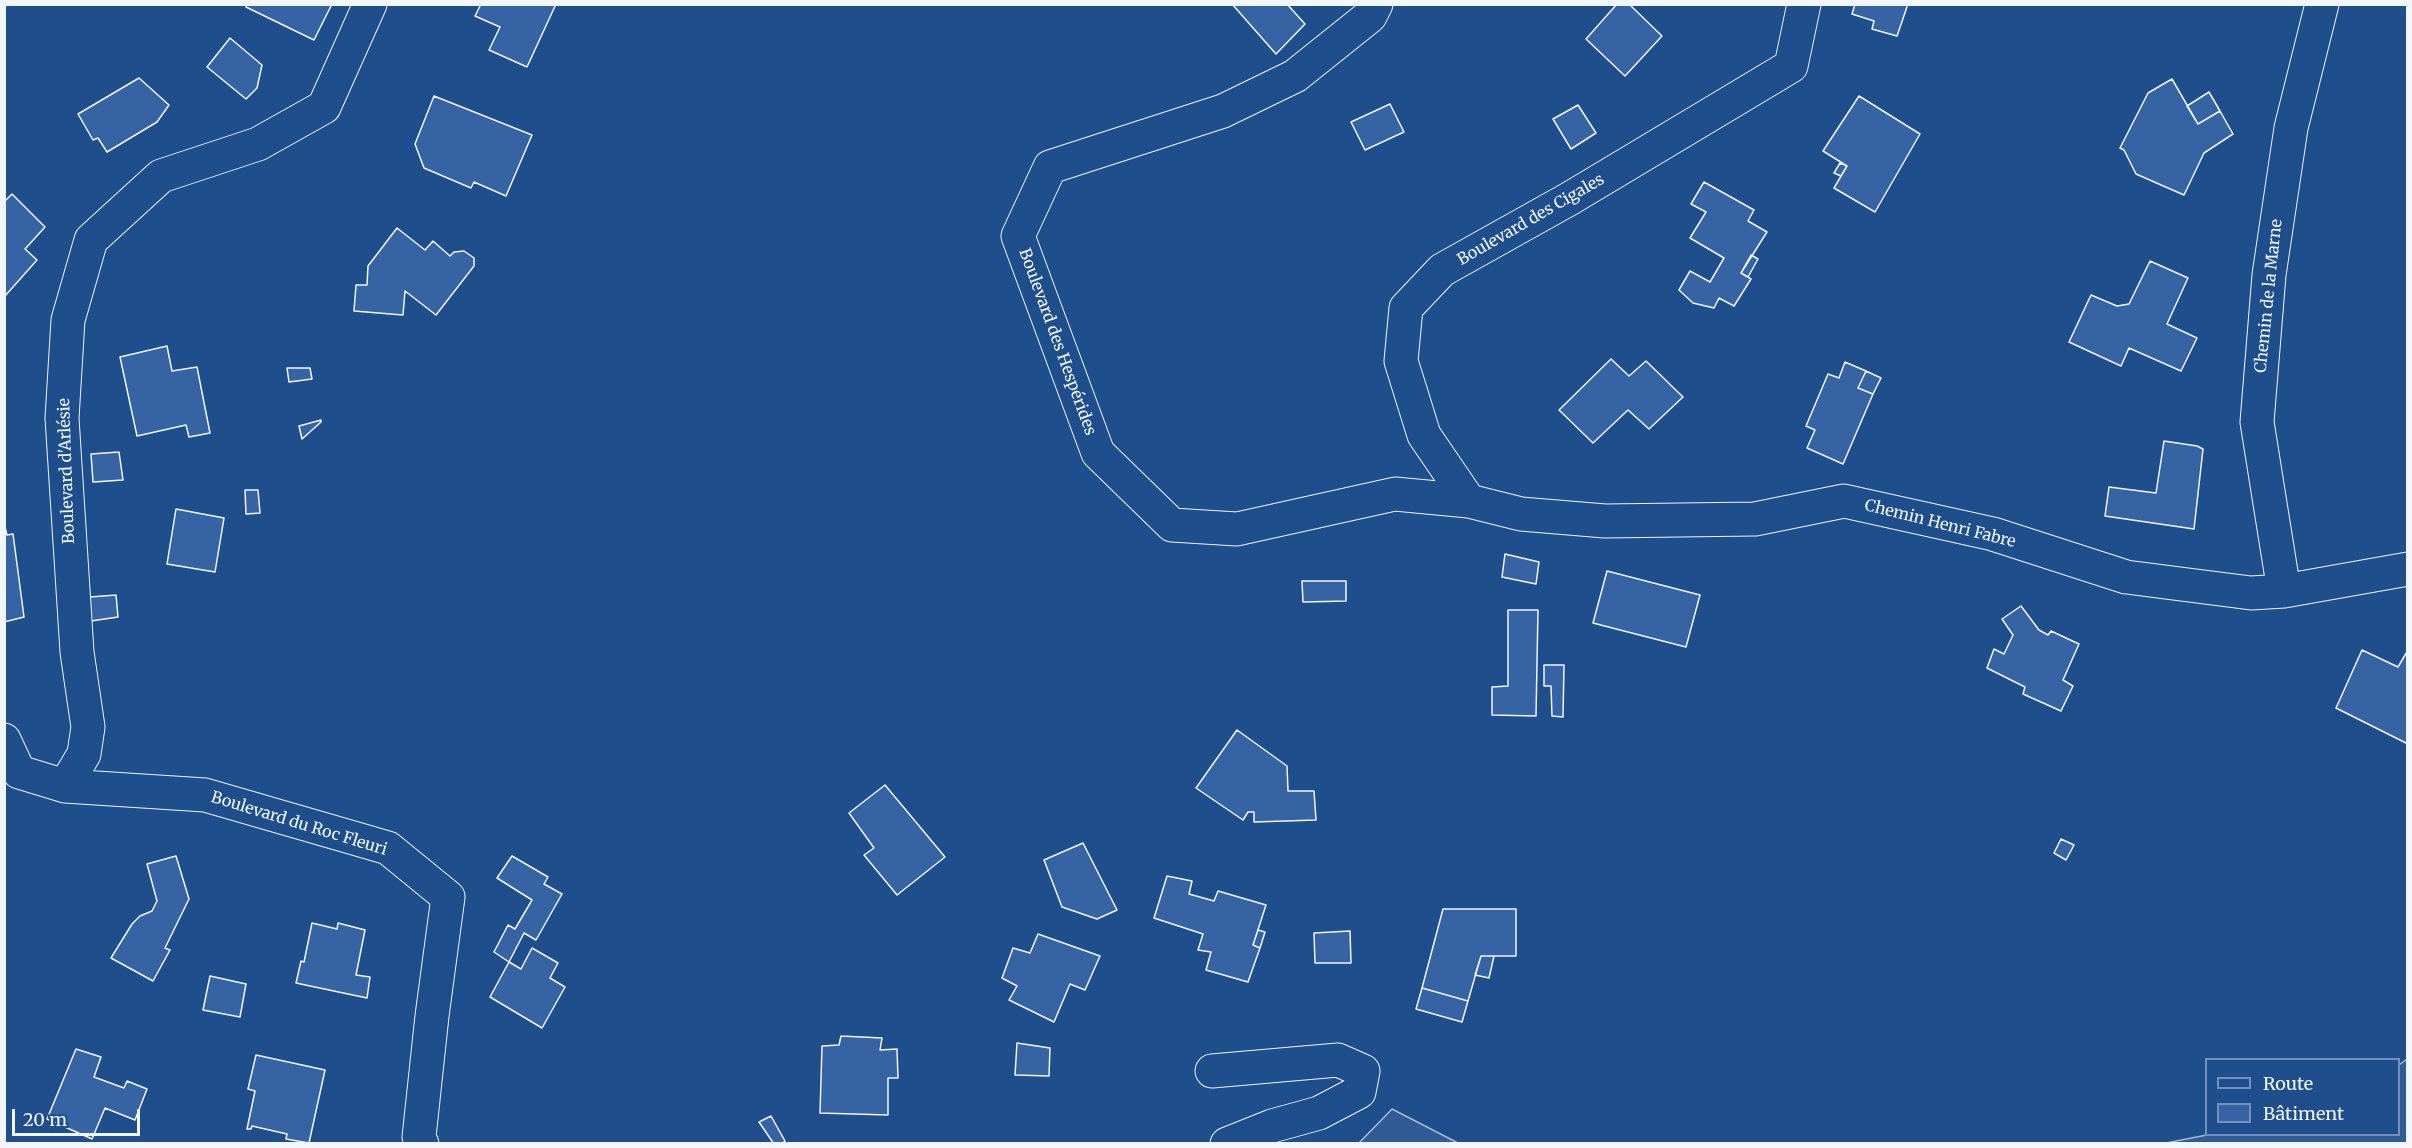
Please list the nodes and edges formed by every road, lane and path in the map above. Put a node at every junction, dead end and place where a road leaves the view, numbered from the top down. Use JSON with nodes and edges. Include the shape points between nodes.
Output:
{"nodes":[{"id":1,"x":370,"y":4,"type":"edge"},
{"id":2,"x":1376,"y":4,"type":"edge"},
{"id":3,"x":1804,"y":4,"type":"edge"},
{"id":4,"x":2322,"y":4,"type":"edge"},
{"id":5,"x":1469,"y":501,"type":"junction"},
{"id":6,"x":2408,"y":569,"type":"edge"},
{"id":7,"x":2284,"y":591,"type":"junction"},
{"id":8,"x":4,"y":740,"type":"edge"},
{"id":9,"x":65,"y":786,"type":"junction"},
{"id":10,"x":1212,"y":1071,"type":"dead end"},
{"id":11,"x":422,"y":1143,"type":"edge"},
{"id":12,"x":1227,"y":1143,"type":"edge"}],
"edges":[{"from":1,"to":9,"type":"street","name":"Boulevard d'Arlésie","via":[[324,107],[258,144],[161,176],[91,240],[68,320],[62,418],[77,652],[88,727],[84,754]]},
{"from":2,"to":5,"type":"street","name":"Boulevard des Hespérides","via":[[1370,16],[1295,76],[1223,111],[1050,167],[1018,236],[1098,453],[1172,525],[1237,529],[1395,494]]},
{"from":3,"to":5,"type":"street","name":"Boulevard des Cigales","via":[[1791,66],[1442,270],[1406,309],[1401,361],[1424,435]]},
{"from":4,"to":7,"type":"street","name":"Chemin de la Marne","via":[[2291,128],[2269,275],[2257,422]]},
{"from":5,"to":7,"type":"street","name":"Chemin Henri Fabre","via":[[1521,513],[1605,521],[1755,519],[1844,501],[1993,534],[2126,577],[2251,593]]},
{"from":6,"to":7,"type":"street","name":"Chemin Henri Fabre"},
{"from":8,"to":9,"type":"street","via":[[19,772]]},
{"from":9,"to":11,"type":"street","name":"Boulevard du Roc Fleuri","via":[[205,795],[388,849],[448,897],[419,1137]]},
{"from":10,"to":12,"type":"street","via":[[1338,1060],[1363,1071],[1359,1092],[1329,1108]]}]}
